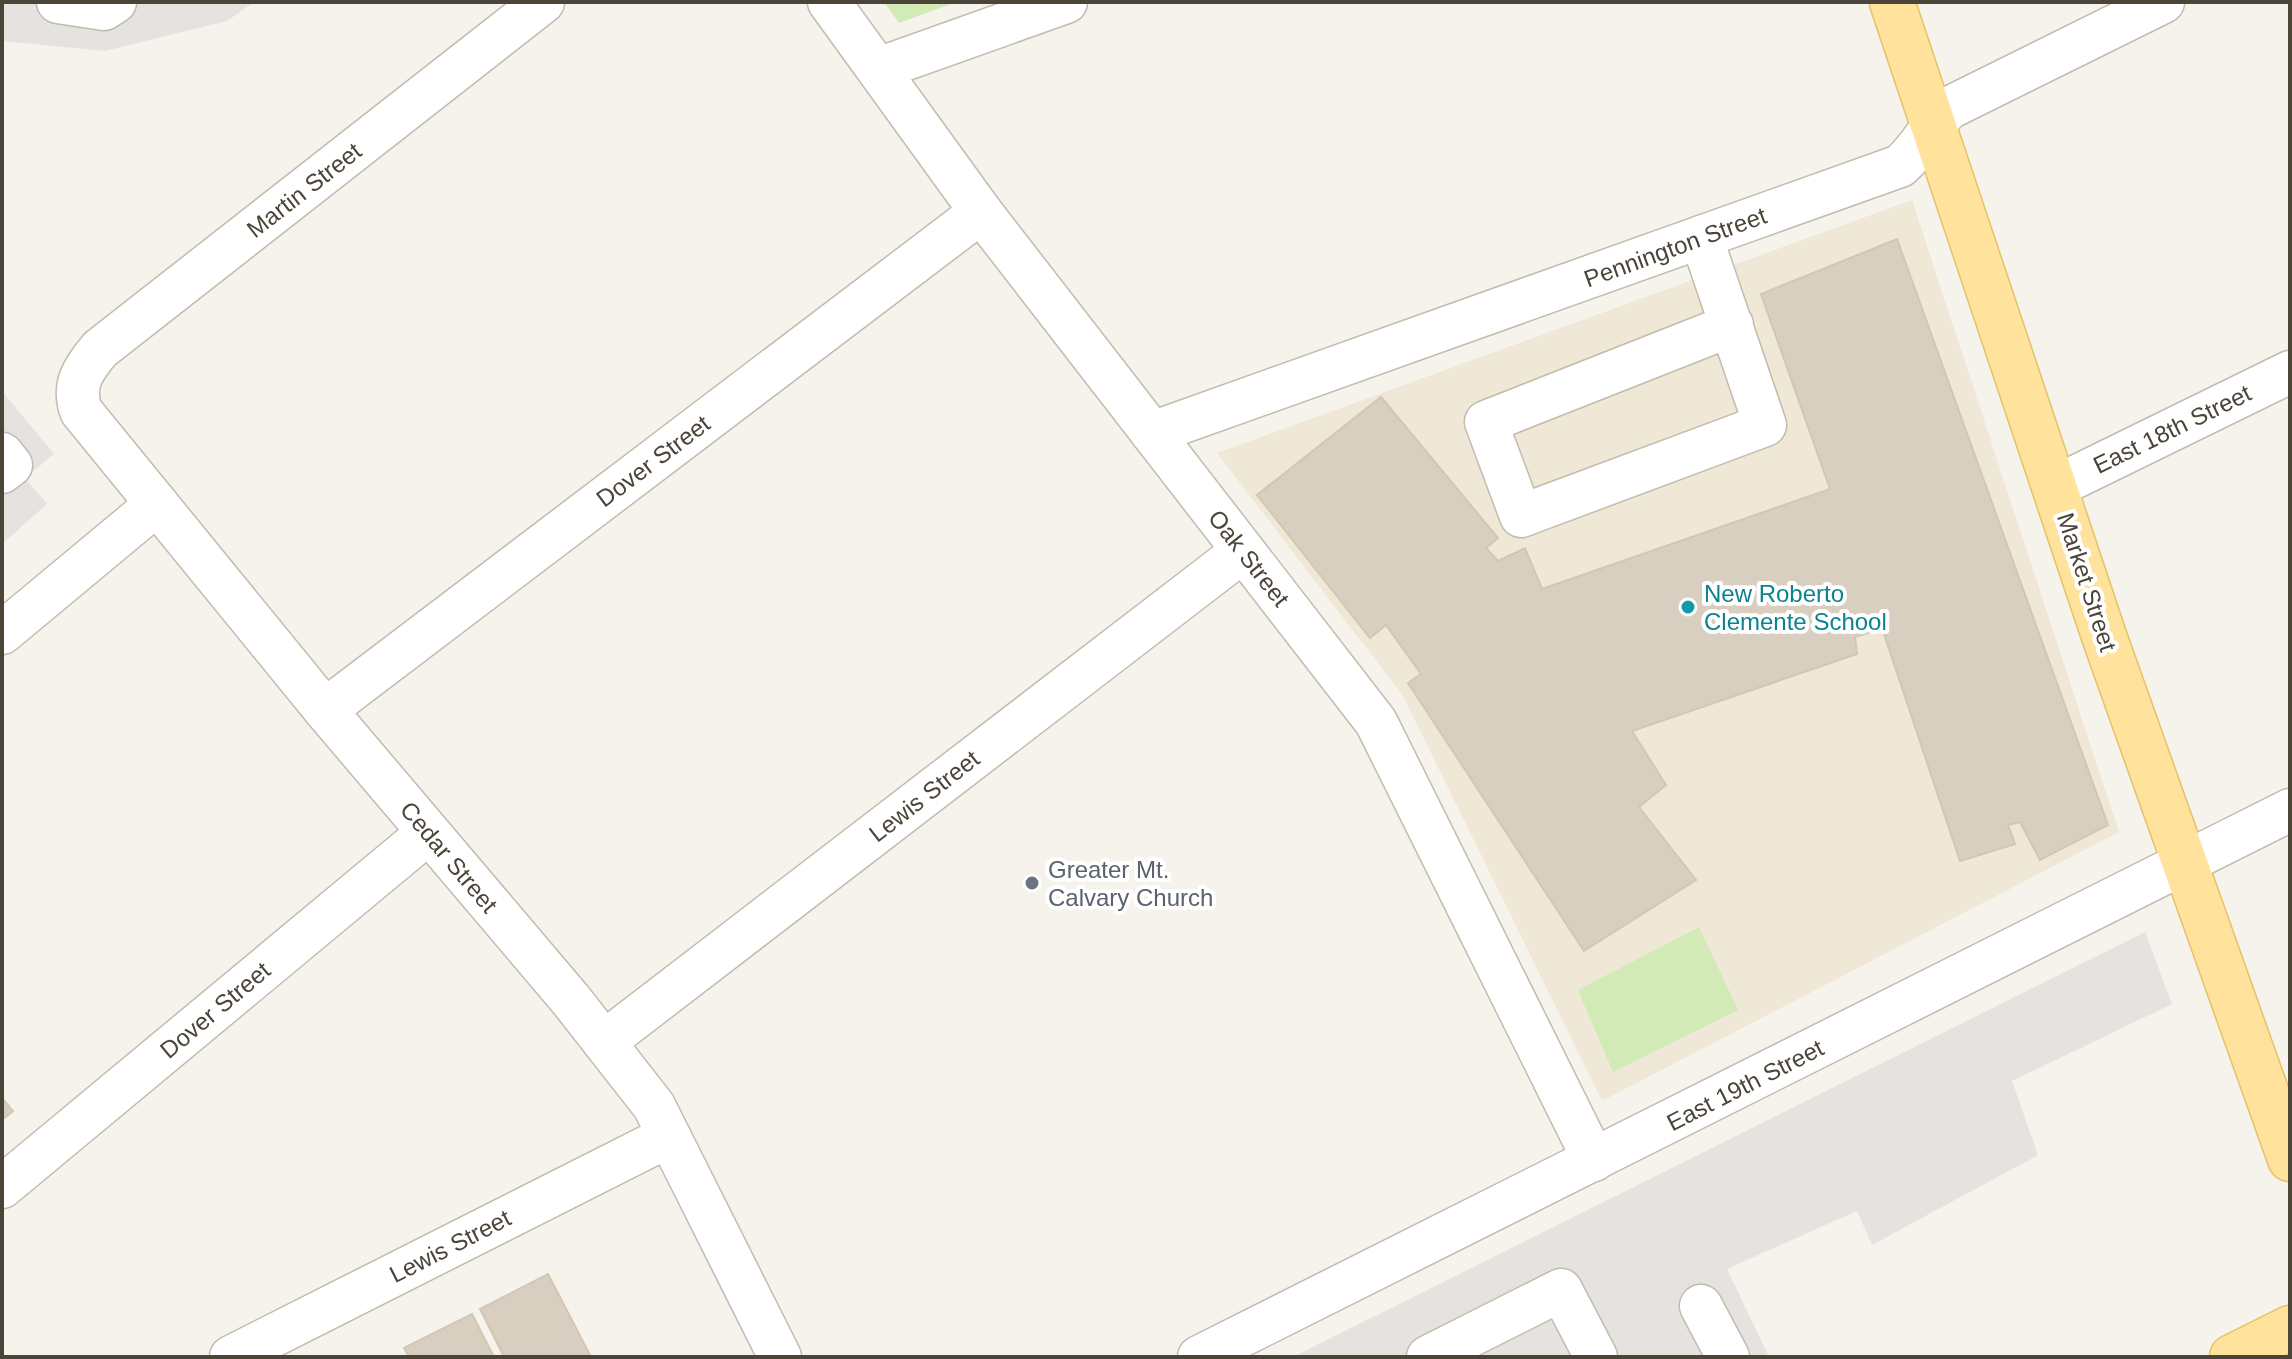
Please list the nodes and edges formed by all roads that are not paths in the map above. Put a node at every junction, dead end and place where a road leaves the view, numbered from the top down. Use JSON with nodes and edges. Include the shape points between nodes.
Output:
{"nodes":[{"id":1,"x":58,"y":2,"type":"edge"},
{"id":2,"x":115,"y":2,"type":"edge"},
{"id":3,"x":543,"y":2,"type":"edge"},
{"id":4,"x":829,"y":2,"type":"edge"},
{"id":5,"x":1066,"y":2,"type":"edge"},
{"id":6,"x":1892,"y":2,"type":"edge"},
{"id":7,"x":2163,"y":2,"type":"edge"},
{"id":8,"x":878,"y":69,"type":"junction"},
{"id":9,"x":1934,"y":122,"type":"junction"},
{"id":10,"x":981,"y":212,"type":"junction"},
{"id":11,"x":1701,"y":237,"type":"junction"},
{"id":12,"x":1732,"y":325,"type":"junction"},
{"id":13,"x":2290,"y":372,"type":"edge"},
{"id":14,"x":77,"y":388,"type":"joint"},
{"id":15,"x":1152,"y":433,"type":"junction"},
{"id":16,"x":2,"y":454,"type":"edge"},
{"id":17,"x":2,"y":472,"type":"edge"},
{"id":18,"x":2055,"y":487,"type":"junction"},
{"id":19,"x":157,"y":504,"type":"junction"},
{"id":20,"x":1243,"y":551,"type":"junction"},
{"id":21,"x":3,"y":630,"type":"edge"},
{"id":22,"x":325,"y":710,"type":"junction"},
{"id":23,"x":2290,"y":810,"type":"edge"},
{"id":24,"x":428,"y":833,"type":"junction"},
{"id":25,"x":2185,"y":864,"type":"junction"},
{"id":26,"x":604,"y":1042,"type":"junction"},
{"id":27,"x":669,"y":1136,"type":"junction"},
{"id":28,"x":2290,"y":1159,"type":"edge"},
{"id":29,"x":1594,"y":1160,"type":"junction"},
{"id":30,"x":2,"y":1187,"type":"edge"},
{"id":31,"x":1701,"y":1306,"type":"dead end"},
{"id":32,"x":2290,"y":1328,"type":"edge"},
{"id":33,"x":231,"y":1357,"type":"edge"},
{"id":34,"x":780,"y":1357,"type":"edge"},
{"id":35,"x":1199,"y":1357,"type":"edge"},
{"id":36,"x":1428,"y":1357,"type":"edge"},
{"id":37,"x":1596,"y":1357,"type":"edge"},
{"id":38,"x":1728,"y":1357,"type":"edge"},
{"id":39,"x":2232,"y":1357,"type":"edge"}],
"edges":[{"from":1,"to":2,"type":"street","via":[[104,9]]},
{"from":3,"to":14,"type":"street","name":"Martin Street","via":[[100,349],[83,368]]},
{"from":4,"to":8,"type":"street","name":"Oak Street"},
{"from":5,"to":8,"type":"street"},
{"from":6,"to":9,"type":"main road","name":"Market Street"},
{"from":7,"to":9,"type":"street","name":"Pennington Street","via":[[1949,108]]},
{"from":8,"to":10,"type":"street","name":"Oak Street"},
{"from":9,"to":11,"type":"street","name":"Pennington Street","via":[[1917,152],[1900,166]]},
{"from":9,"to":18,"type":"main road","name":"Market Street"},
{"from":10,"to":15,"type":"street","name":"Oak Street"},
{"from":10,"to":22,"type":"street","name":"Dover Street"},
{"from":11,"to":12,"type":"street"},
{"from":11,"to":15,"type":"street","name":"Pennington Street"},
{"from":12,"to":12,"type":"street","via":[[1486,422],[1521,516],[1765,425]]},
{"from":13,"to":18,"type":"street","name":"East 18th Street"},
{"from":14,"to":19,"type":"street","name":"Cedar Street","via":[[81,411]]},
{"from":15,"to":20,"type":"street","name":"Oak Street"},
{"from":16,"to":17,"type":"street","via":[[11,465]]},
{"from":18,"to":25,"type":"main road","name":"Market Street"},
{"from":19,"to":21,"type":"street"},
{"from":19,"to":22,"type":"street","name":"Cedar Street"},
{"from":20,"to":26,"type":"street","name":"Lewis Street"},
{"from":20,"to":29,"type":"street","name":"Oak Street","via":[[1376,722]]},
{"from":22,"to":24,"type":"street","name":"Cedar Street"},
{"from":23,"to":25,"type":"street","name":"East 19th Street"},
{"from":24,"to":26,"type":"street","name":"Cedar Street"},
{"from":24,"to":30,"type":"street","name":"Dover Street"},
{"from":25,"to":28,"type":"main road","name":"Market Street"},
{"from":25,"to":29,"type":"street","name":"East 19th Street"},
{"from":26,"to":27,"type":"street","name":"Cedar Street","via":[[654,1106]]},
{"from":27,"to":33,"type":"street","name":"Lewis Street"},
{"from":27,"to":34,"type":"street","name":"Cedar Street"},
{"from":29,"to":35,"type":"street","name":"East 19th Street"},
{"from":31,"to":38,"type":"street"},
{"from":32,"to":39,"type":"main road"},
{"from":36,"to":37,"type":"street","via":[[1561,1290]]}]}
